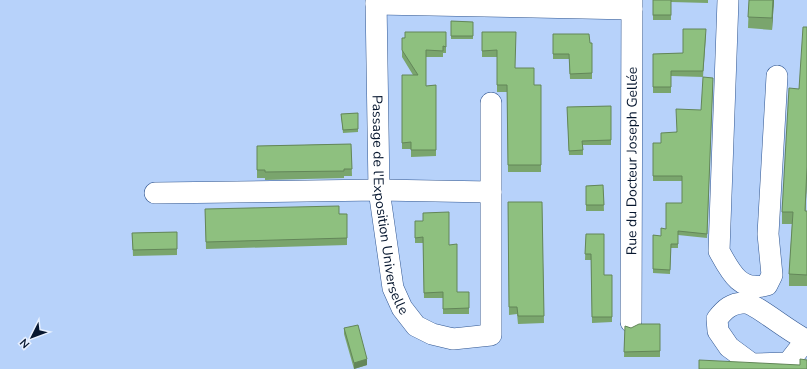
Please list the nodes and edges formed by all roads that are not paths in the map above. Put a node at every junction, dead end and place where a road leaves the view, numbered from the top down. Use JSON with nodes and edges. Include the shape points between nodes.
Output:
{"nodes":[{"id":1,"x":728,"y":0,"type":"edge"},
{"id":2,"x":376,"y":2,"type":"edge"},
{"id":3,"x":632,"y":5,"type":"edge"},
{"id":4,"x":777,"y":76,"type":"dead end"},
{"id":5,"x":491,"y":103,"type":"dead end"},
{"id":6,"x":379,"y":190,"type":"junction"},
{"id":7,"x":490,"y":192,"type":"junction"},
{"id":8,"x":155,"y":194,"type":"dead end"},
{"id":9,"x":631,"y":322,"type":"dead end"}],
"edges":[{"from":1,"to":4,"type":"street","via":[[720,251],[731,273],[743,284],[756,288],[767,285],[772,275],[768,234]]},
{"from":2,"to":3,"type":"street"},
{"from":2,"to":6,"type":"street","name":"Passage de l'Exposition Universelle"},
{"from":3,"to":9,"type":"street","name":"Rue du Docteur Joseph Gellée"},
{"from":5,"to":7,"type":"street"},
{"from":6,"to":7,"type":"street"},
{"from":6,"to":7,"type":"street","name":"Passage de l'Exposition Universelle","via":[[393,288],[402,308],[416,326],[432,334],[453,339],[491,335]]},
{"from":6,"to":8,"type":"street"}]}
